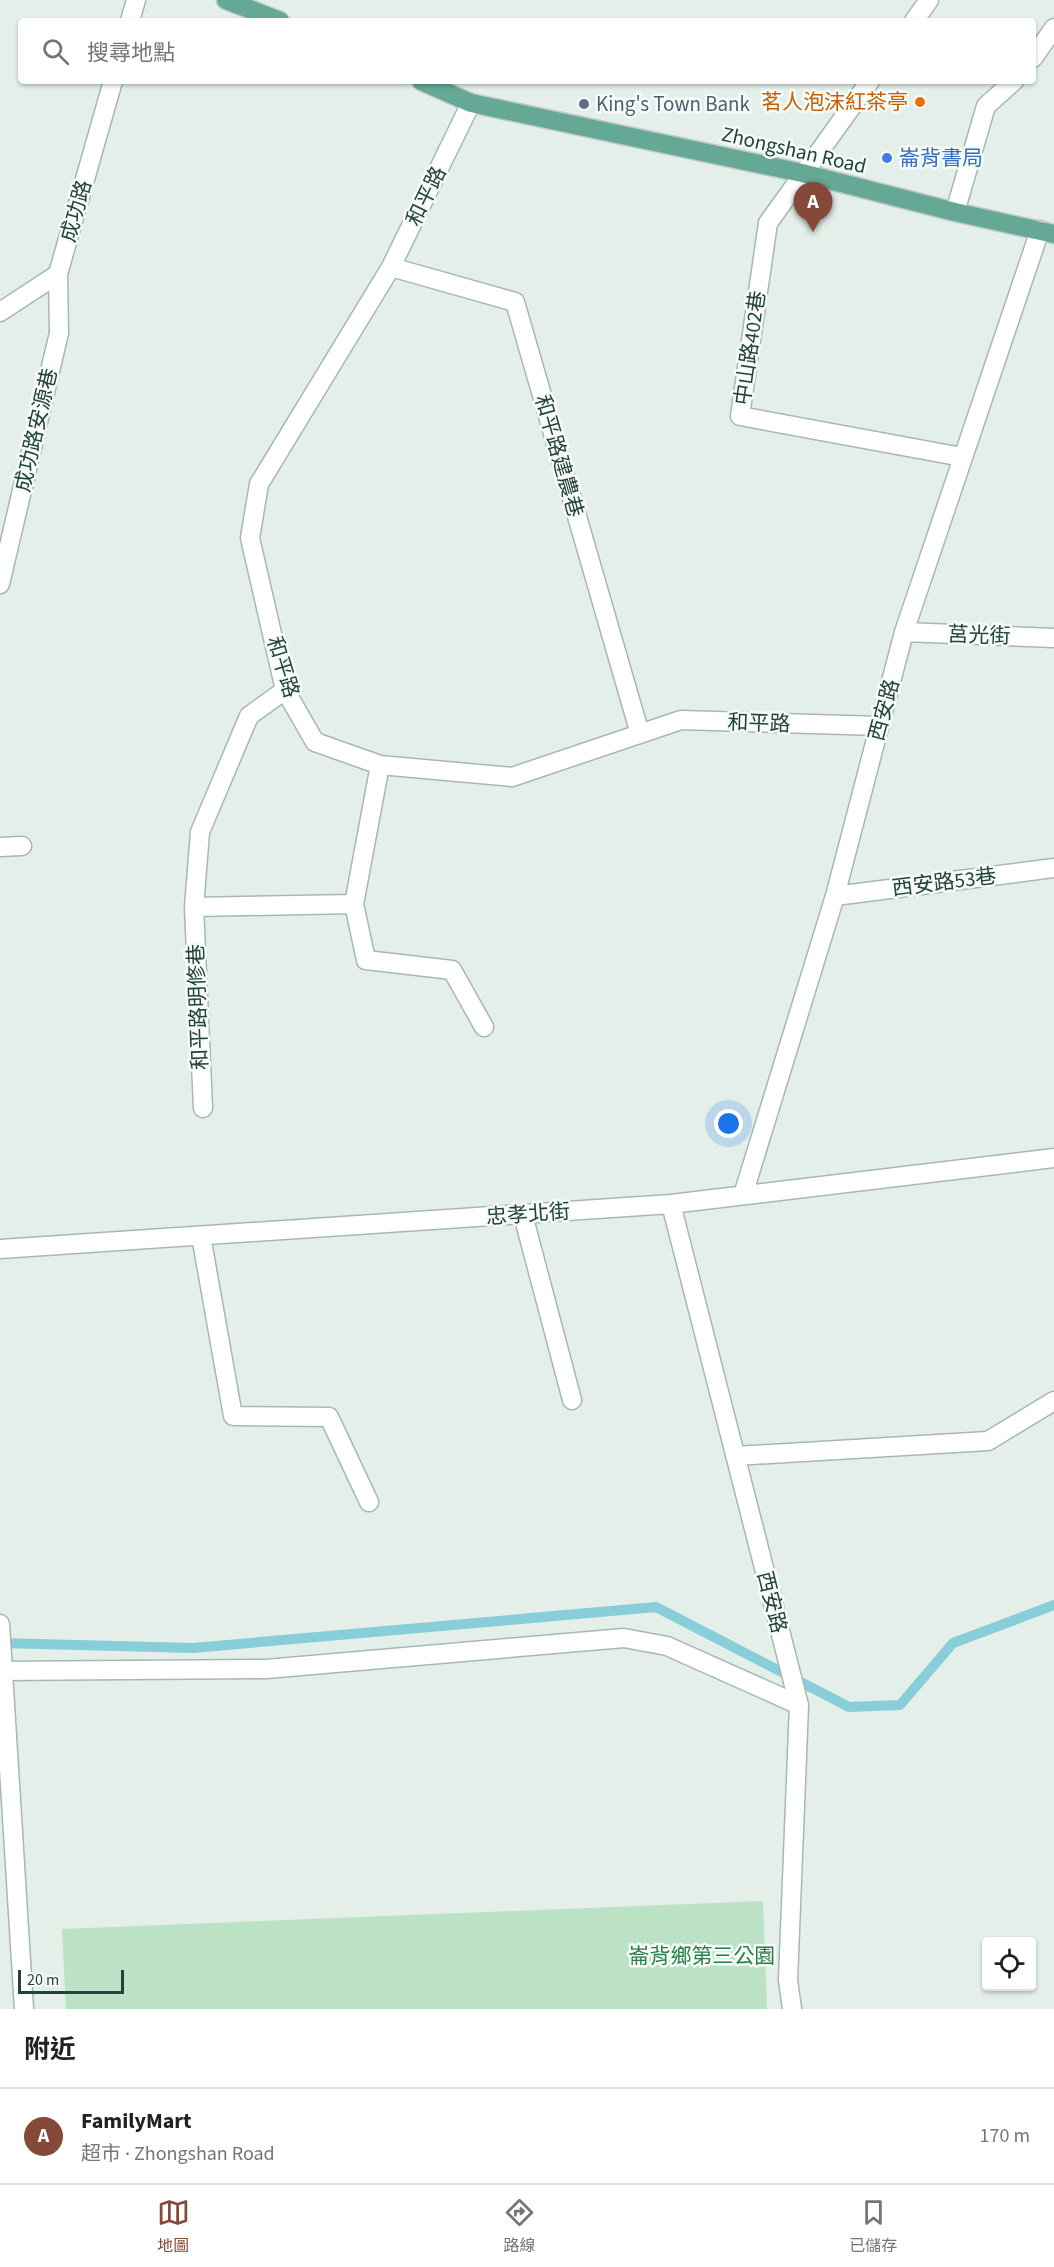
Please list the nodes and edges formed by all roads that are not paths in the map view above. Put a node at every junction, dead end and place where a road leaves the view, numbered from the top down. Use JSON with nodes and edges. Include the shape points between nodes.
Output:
{"nodes":[{"id":1,"x":136,"y":0,"type":"edge"},
{"id":2,"x":226,"y":0,"type":"edge"},
{"id":3,"x":929,"y":0,"type":"edge"},
{"id":4,"x":131,"y":18,"type":"edge"},
{"id":5,"x":272,"y":18,"type":"edge"},
{"id":6,"x":916,"y":18,"type":"edge"},
{"id":7,"x":1054,"y":28,"type":"edge"},
{"id":8,"x":1036,"y":54,"type":"edge"},
{"id":9,"x":112,"y":84,"type":"edge"},
{"id":10,"x":428,"y":84,"type":"edge"},
{"id":11,"x":868,"y":84,"type":"edge"},
{"id":12,"x":1011,"y":84,"type":"edge"},
{"id":13,"x":471,"y":102,"type":"junction"},
{"id":14,"x":802,"y":173,"type":"junction"},
{"id":15,"x":955,"y":212,"type":"junction"},
{"id":16,"x":1047,"y":232,"type":"edge"},
{"id":17,"x":391,"y":267,"type":"junction"},
{"id":18,"x":58,"y":274,"type":"junction"},
{"id":19,"x":0,"y":312,"type":"edge"},
{"id":20,"x":962,"y":457,"type":"junction"},
{"id":21,"x":0,"y":584,"type":"edge"},
{"id":22,"x":904,"y":632,"type":"junction"},
{"id":23,"x":1054,"y":638,"type":"edge"},
{"id":24,"x":285,"y":690,"type":"junction"},
{"id":25,"x":880,"y":726,"type":"junction"},
{"id":26,"x":640,"y":734,"type":"junction"},
{"id":27,"x":380,"y":765,"type":"junction"},
{"id":28,"x":22,"y":846,"type":"dead end"},
{"id":29,"x":0,"y":847,"type":"edge"},
{"id":30,"x":1054,"y":868,"type":"edge"},
{"id":31,"x":835,"y":896,"type":"junction"},
{"id":32,"x":354,"y":904,"type":"junction"},
{"id":33,"x":194,"y":907,"type":"junction"},
{"id":34,"x":484,"y":1027,"type":"dead end"},
{"id":35,"x":202,"y":1108,"type":"dead end"},
{"id":36,"x":1054,"y":1158,"type":"edge"},
{"id":37,"x":743,"y":1195,"type":"junction"},
{"id":38,"x":671,"y":1204,"type":"junction"},
{"id":39,"x":523,"y":1215,"type":"junction"},
{"id":40,"x":201,"y":1236,"type":"junction"},
{"id":41,"x":0,"y":1249,"type":"edge"},
{"id":42,"x":572,"y":1400,"type":"dead end"},
{"id":43,"x":1054,"y":1401,"type":"edge"},
{"id":44,"x":735,"y":1456,"type":"junction"},
{"id":45,"x":369,"y":1502,"type":"dead end"},
{"id":46,"x":0,"y":1624,"type":"edge"},
{"id":47,"x":2,"y":1671,"type":"edge"},
{"id":48,"x":798,"y":1701,"type":"junction"},
{"id":49,"x":24,"y":2009,"type":"edge"},
{"id":50,"x":792,"y":2009,"type":"edge"}],
"edges":[{"from":1,"to":4,"type":"street"},
{"from":2,"to":5,"type":"main road"},
{"from":3,"to":6,"type":"street"},
{"from":7,"to":8,"type":"street"},
{"from":9,"to":18,"type":"street","name":"成功路"},
{"from":10,"to":13,"type":"main road","name":"Zhongshan Road"},
{"from":11,"to":14,"type":"street"},
{"from":12,"to":15,"type":"street","via":[[986,106]]},
{"from":13,"to":14,"type":"main road","name":"Zhongshan Road"},
{"from":13,"to":17,"type":"street","name":"和平路"},
{"from":14,"to":15,"type":"main road","name":"Zhongshan Road"},
{"from":14,"to":20,"type":"street","name":"中山路402巷","via":[[768,223],[740,416]]},
{"from":15,"to":16,"type":"main road","name":"Zhongshan Road"},
{"from":16,"to":20,"type":"street","name":"西安路"},
{"from":17,"to":24,"type":"street","name":"和平路","via":[[259,484],[250,538]]},
{"from":17,"to":26,"type":"street","name":"和平路建農巷","via":[[515,302]]},
{"from":18,"to":19,"type":"street"},
{"from":18,"to":21,"type":"street","name":"成功路安源巷","via":[[59,333]]},
{"from":20,"to":22,"type":"street","name":"西安路"},
{"from":22,"to":23,"type":"street","name":"莒光街"},
{"from":22,"to":25,"type":"street","name":"西安路"},
{"from":24,"to":27,"type":"street","name":"和平路","via":[[315,742]]},
{"from":24,"to":33,"type":"street","name":"和平路明修巷","via":[[249,716],[204,822]]},
{"from":25,"to":26,"type":"street","name":"和平路","via":[[681,720]]},
{"from":25,"to":31,"type":"street","name":"西安路"},
{"from":26,"to":27,"type":"street","name":"和平路","via":[[512,777]]},
{"from":27,"to":32,"type":"street"},
{"from":28,"to":29,"type":"street"},
{"from":30,"to":31,"type":"street","name":"西安路53巷"},
{"from":31,"to":37,"type":"street","name":"西安路"},
{"from":32,"to":33,"type":"street"},
{"from":32,"to":34,"type":"street","via":[[366,960],[452,970]]},
{"from":33,"to":35,"type":"street","name":"和平路明修巷"},
{"from":36,"to":37,"type":"street","name":"忠孝北街"},
{"from":37,"to":38,"type":"street","name":"忠孝北街"},
{"from":38,"to":39,"type":"street","name":"忠孝北街"},
{"from":38,"to":44,"type":"street","name":"西安路"},
{"from":39,"to":40,"type":"street","name":"忠孝北街"},
{"from":39,"to":42,"type":"street"},
{"from":40,"to":41,"type":"street","name":"忠孝北街"},
{"from":40,"to":45,"type":"street","via":[[233,1416],[328,1417]]},
{"from":43,"to":44,"type":"street","via":[[988,1441]]},
{"from":44,"to":48,"type":"street","name":"西安路"},
{"from":46,"to":47,"type":"street"},
{"from":47,"to":48,"type":"street","via":[[266,1669],[624,1638],[667,1646]]},
{"from":47,"to":49,"type":"street"},
{"from":48,"to":50,"type":"street","name":"西安路","via":[[788,1980]]}]}
